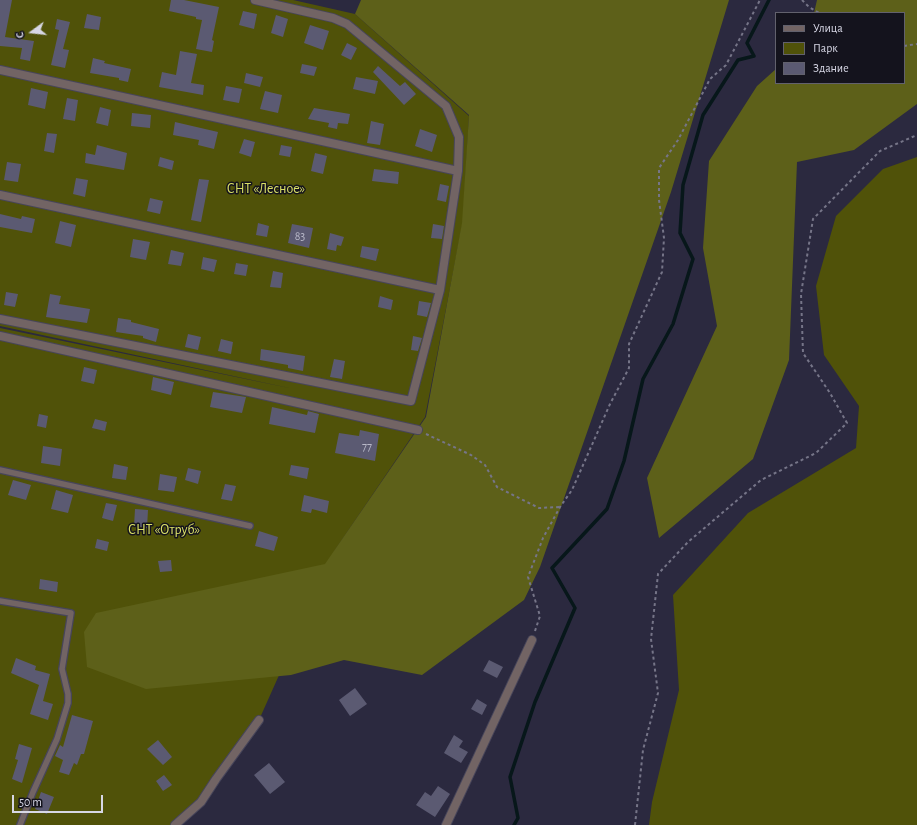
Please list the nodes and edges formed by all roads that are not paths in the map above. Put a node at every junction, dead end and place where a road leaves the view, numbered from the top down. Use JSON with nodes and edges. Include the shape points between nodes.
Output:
{"nodes":[{"id":1,"x":255,"y":0,"type":"edge"},
{"id":2,"x":0,"y":70,"type":"edge"},
{"id":3,"x":458,"y":171,"type":"junction"},
{"id":4,"x":0,"y":195,"type":"edge"},
{"id":5,"x":440,"y":290,"type":"junction"},
{"id":6,"x":0,"y":319,"type":"edge"},
{"id":7,"x":0,"y":336,"type":"edge"},
{"id":8,"x":418,"y":430,"type":"road end"},
{"id":9,"x":0,"y":470,"type":"edge"},
{"id":10,"x":250,"y":526,"type":"dead end"},
{"id":11,"x":0,"y":601,"type":"edge"},
{"id":12,"x":532,"y":640,"type":"road end"},
{"id":13,"x":259,"y":720,"type":"dead end"},
{"id":14,"x":20,"y":825,"type":"edge"},
{"id":15,"x":175,"y":825,"type":"edge"},
{"id":16,"x":446,"y":825,"type":"edge"}],
"edges":[{"from":1,"to":3,"type":"street","via":[[333,18],[347,24],[424,87],[446,106],[459,137]]},
{"from":2,"to":3,"type":"street"},
{"from":3,"to":5,"type":"street"},
{"from":4,"to":5,"type":"street"},
{"from":5,"to":6,"type":"street","via":[[411,401]]},
{"from":7,"to":8,"type":"street"},
{"from":9,"to":10,"type":"lane"},
{"from":11,"to":14,"type":"lane","via":[[71,614],[62,669],[68,703],[57,739]]},
{"from":12,"to":16,"type":"street"},
{"from":13,"to":15,"type":"street","via":[[201,802]]}]}
